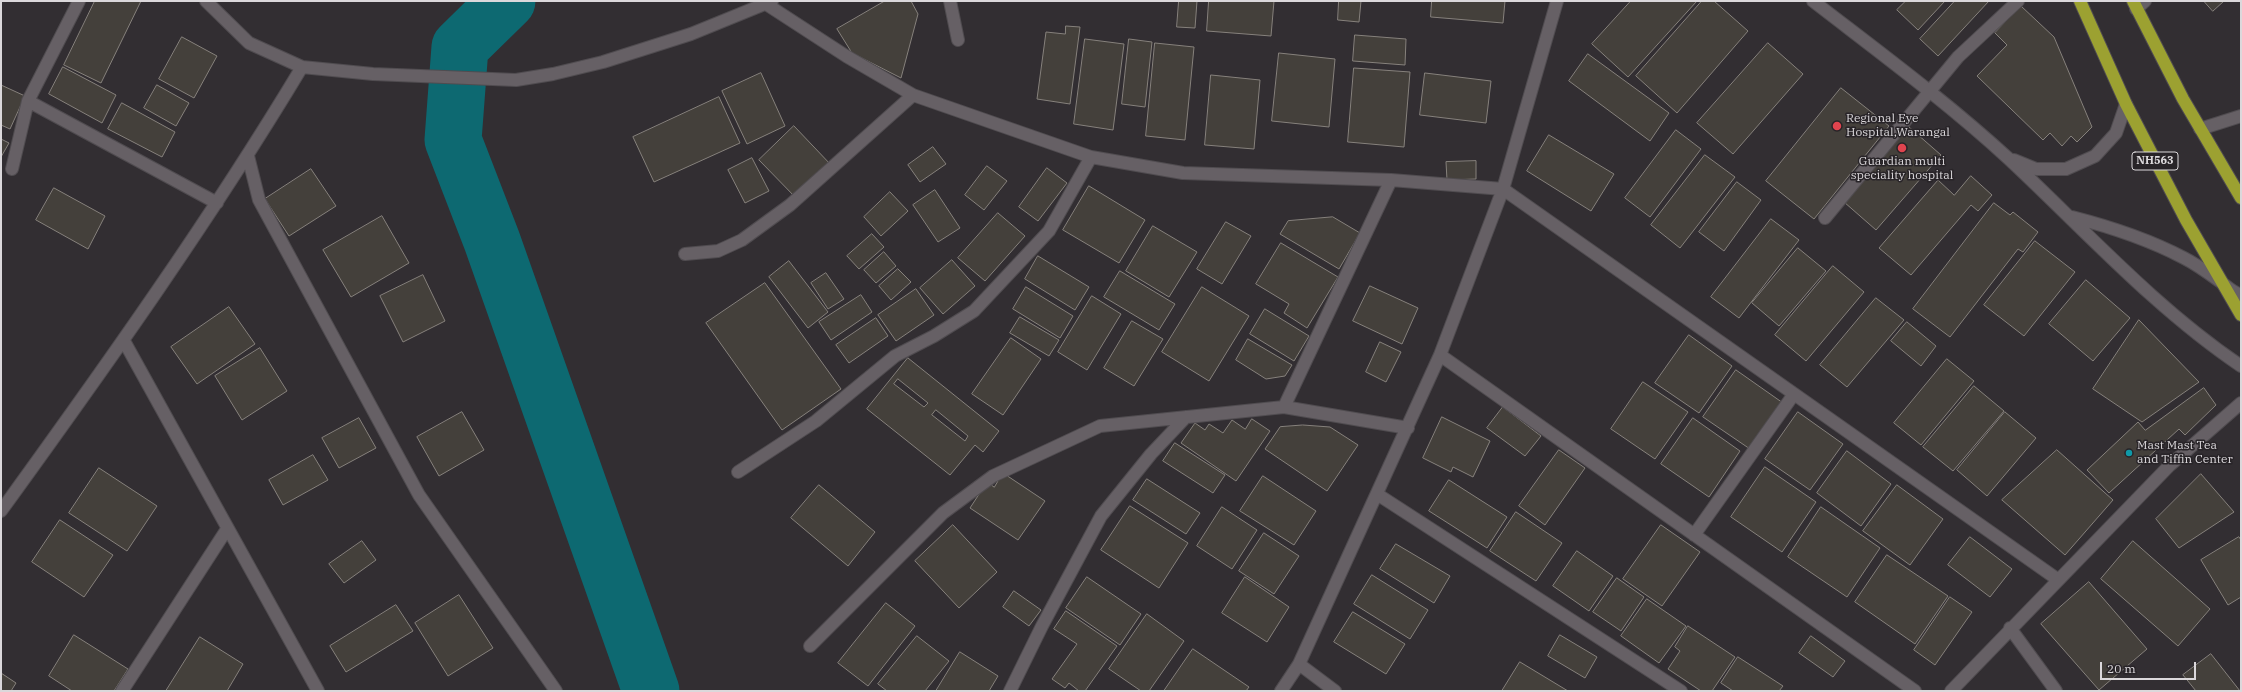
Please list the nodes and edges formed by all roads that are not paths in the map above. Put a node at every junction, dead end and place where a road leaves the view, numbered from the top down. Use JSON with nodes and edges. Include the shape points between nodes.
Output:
{"nodes":[{"id":1,"x":79,"y":1,"type":"edge"},
{"id":2,"x":206,"y":1,"type":"edge"},
{"id":3,"x":950,"y":1,"type":"edge"},
{"id":4,"x":1557,"y":1,"type":"edge"},
{"id":5,"x":1813,"y":1,"type":"edge"},
{"id":6,"x":2018,"y":1,"type":"edge"},
{"id":7,"x":2080,"y":1,"type":"edge"},
{"id":8,"x":769,"y":2,"type":"edge"},
{"id":9,"x":2138,"y":4,"type":"edge"},
{"id":10,"x":958,"y":40,"type":"dead end"},
{"id":11,"x":302,"y":67,"type":"junction"},
{"id":12,"x":1931,"y":92,"type":"junction"},
{"id":13,"x":913,"y":95,"type":"junction"},
{"id":14,"x":28,"y":101,"type":"junction"},
{"id":15,"x":2126,"y":104,"type":"junction"},
{"id":16,"x":2241,"y":116,"type":"edge"},
{"id":17,"x":2200,"y":128,"type":"junction"},
{"id":18,"x":248,"y":156,"type":"junction"},
{"id":19,"x":1091,"y":157,"type":"junction"},
{"id":20,"x":2007,"y":157,"type":"junction"},
{"id":21,"x":12,"y":169,"type":"dead end"},
{"id":22,"x":1390,"y":180,"type":"junction"},
{"id":23,"x":1503,"y":189,"type":"junction"},
{"id":24,"x":2241,"y":198,"type":"edge"},
{"id":25,"x":217,"y":204,"type":"junction"},
{"id":26,"x":2071,"y":217,"type":"junction"},
{"id":27,"x":1825,"y":218,"type":"dead end"},
{"id":28,"x":685,"y":254,"type":"dead end"},
{"id":29,"x":2220,"y":280,"type":"junction"},
{"id":30,"x":2241,"y":295,"type":"edge"},
{"id":31,"x":2241,"y":315,"type":"edge"},
{"id":32,"x":124,"y":341,"type":"junction"},
{"id":33,"x":1440,"y":355,"type":"junction"},
{"id":34,"x":2241,"y":366,"type":"edge"},
{"id":35,"x":1794,"y":394,"type":"junction"},
{"id":36,"x":2241,"y":403,"type":"edge"},
{"id":37,"x":1284,"y":407,"type":"junction"},
{"id":38,"x":1186,"y":417,"type":"junction"},
{"id":39,"x":1408,"y":428,"type":"junction"},
{"id":40,"x":738,"y":472,"type":"dead end"},
{"id":41,"x":1377,"y":494,"type":"junction"},
{"id":42,"x":1,"y":511,"type":"edge"},
{"id":43,"x":227,"y":529,"type":"junction"},
{"id":44,"x":1694,"y":535,"type":"junction"},
{"id":45,"x":2057,"y":579,"type":"junction"},
{"id":46,"x":2010,"y":628,"type":"junction"},
{"id":47,"x":810,"y":646,"type":"dead end"},
{"id":48,"x":1299,"y":664,"type":"junction"},
{"id":49,"x":122,"y":691,"type":"edge"},
{"id":50,"x":318,"y":691,"type":"edge"},
{"id":51,"x":556,"y":691,"type":"edge"},
{"id":52,"x":1010,"y":691,"type":"edge"},
{"id":53,"x":1282,"y":691,"type":"edge"},
{"id":54,"x":1335,"y":691,"type":"edge"},
{"id":55,"x":1681,"y":691,"type":"edge"},
{"id":56,"x":1915,"y":691,"type":"edge"},
{"id":57,"x":1951,"y":691,"type":"edge"},
{"id":58,"x":2056,"y":691,"type":"edge"}],
"edges":[{"from":1,"to":14,"type":"street"},
{"from":2,"to":11,"type":"street","via":[[249,43]]},
{"from":3,"to":10,"type":"street"},
{"from":4,"to":23,"type":"street"},
{"from":5,"to":12,"type":"street"},
{"from":6,"to":12,"type":"street","via":[[1958,57]]},
{"from":7,"to":15,"type":"highway","number":"NH563"},
{"from":8,"to":11,"type":"street","via":[[691,34],[603,62],[516,80],[373,74]]},
{"from":8,"to":13,"type":"street","via":[[846,56]]},
{"from":9,"to":17,"type":"highway"},
{"from":11,"to":18,"type":"street"},
{"from":12,"to":20,"type":"street"},
{"from":12,"to":27,"type":"street"},
{"from":13,"to":19,"type":"street"},
{"from":13,"to":28,"type":"street","via":[[790,205],[748,236],[718,250]]},
{"from":14,"to":21,"type":"street"},
{"from":14,"to":25,"type":"street"},
{"from":15,"to":20,"type":"street","via":[[2116,133],[2095,156],[2066,169],[2036,169]]},
{"from":15,"to":29,"type":"highway","number":"NH563"},
{"from":16,"to":17,"type":"street"},
{"from":17,"to":24,"type":"highway"},
{"from":18,"to":25,"type":"street"},
{"from":18,"to":51,"type":"street","via":[[259,200],[419,495]]},
{"from":19,"to":22,"type":"street","via":[[1183,173]]},
{"from":19,"to":40,"type":"street","via":[[1050,232],[974,311],[895,356],[816,421]]},
{"from":20,"to":26,"type":"street"},
{"from":22,"to":23,"type":"street"},
{"from":22,"to":37,"type":"street"},
{"from":23,"to":33,"type":"street"},
{"from":23,"to":35,"type":"street"},
{"from":25,"to":32,"type":"street"},
{"from":26,"to":29,"type":"street","via":[[2110,226],[2149,240]]},
{"from":26,"to":34,"type":"street","via":[[2173,315]]},
{"from":29,"to":30,"type":"street"},
{"from":29,"to":31,"type":"highway","number":"NH563"},
{"from":32,"to":42,"type":"street"},
{"from":32,"to":43,"type":"street"},
{"from":33,"to":39,"type":"street"},
{"from":33,"to":44,"type":"street"},
{"from":35,"to":44,"type":"street"},
{"from":35,"to":45,"type":"street"},
{"from":36,"to":45,"type":"street","via":[[2169,466]]},
{"from":37,"to":38,"type":"street"},
{"from":37,"to":39,"type":"street"},
{"from":38,"to":47,"type":"street","via":[[1100,426],[993,476],[942,513]]},
{"from":38,"to":52,"type":"street","via":[[1150,454],[1101,516]]},
{"from":39,"to":41,"type":"street"},
{"from":41,"to":48,"type":"street"},
{"from":41,"to":55,"type":"street"},
{"from":43,"to":49,"type":"street"},
{"from":43,"to":50,"type":"street"},
{"from":44,"to":56,"type":"street"},
{"from":45,"to":46,"type":"street"},
{"from":46,"to":57,"type":"street"},
{"from":46,"to":58,"type":"street"},
{"from":48,"to":53,"type":"street"},
{"from":48,"to":54,"type":"street"}]}
